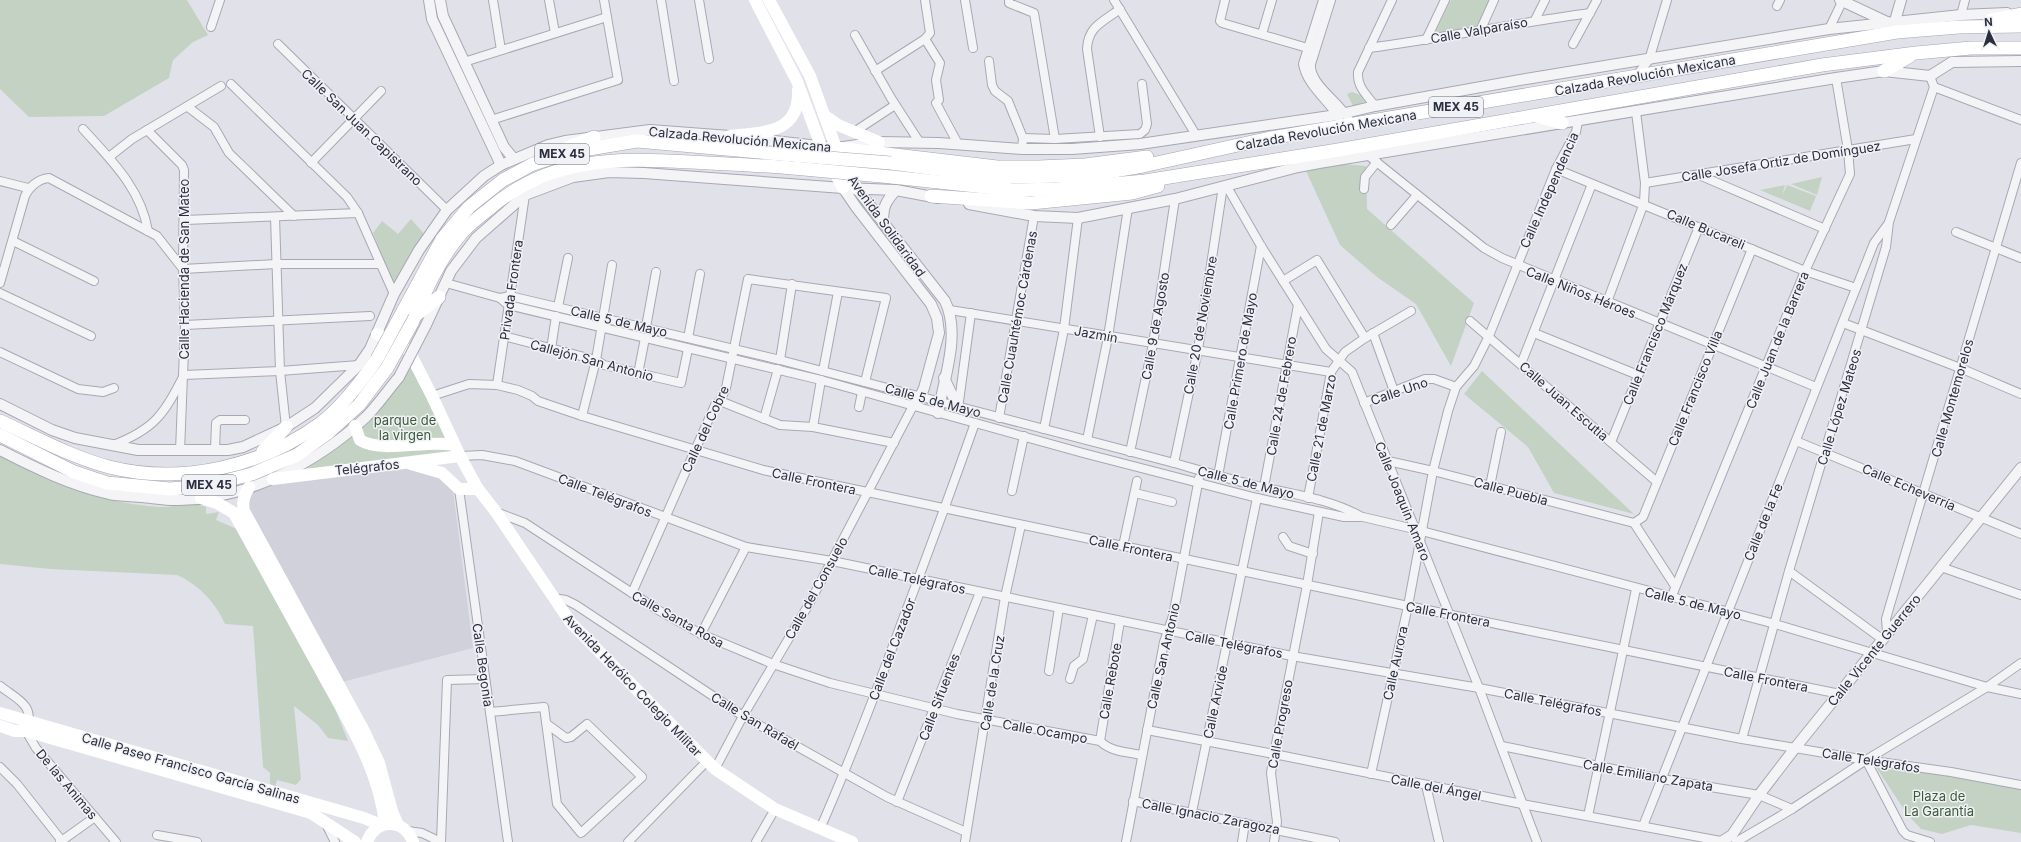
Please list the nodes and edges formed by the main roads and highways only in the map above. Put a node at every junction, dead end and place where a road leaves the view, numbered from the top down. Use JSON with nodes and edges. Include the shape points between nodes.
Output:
{"nodes":[{"id":1,"x":755,"y":0,"type":"edge"},
{"id":2,"x":769,"y":0,"type":"edge"},
{"id":3,"x":2021,"y":14,"type":"edge"},
{"id":4,"x":1960,"y":21,"type":"junction"},
{"id":5,"x":2021,"y":26,"type":"edge"},
{"id":6,"x":2019,"y":49,"type":"edge"},
{"id":7,"x":1916,"y":53,"type":"junction"},
{"id":8,"x":1884,"y":72,"type":"road end"},
{"id":9,"x":797,"y":81,"type":"junction"},
{"id":10,"x":1533,"y":115,"type":"junction"},
{"id":11,"x":825,"y":116,"type":"junction"},
{"id":12,"x":1562,"y":123,"type":"road end"},
{"id":13,"x":730,"y":136,"type":"road end"},
{"id":14,"x":594,"y":137,"type":"road end"},
{"id":15,"x":879,"y":142,"type":"road end"},
{"id":16,"x":836,"y":148,"type":"junction"},
{"id":17,"x":1208,"y":151,"type":"junction"},
{"id":18,"x":544,"y":159,"type":"junction"},
{"id":19,"x":792,"y":161,"type":"junction"},
{"id":20,"x":1188,"y":174,"type":"junction"},
{"id":21,"x":843,"y":188,"type":"road end"},
{"id":22,"x":857,"y":189,"type":"road end"},
{"id":23,"x":931,"y":196,"type":"road end"},
{"id":24,"x":439,"y":298,"type":"road end"},
{"id":25,"x":410,"y":316,"type":"junction"},
{"id":26,"x":377,"y":334,"type":"road end"},
{"id":27,"x":382,"y":364,"type":"junction"},
{"id":28,"x":0,"y":420,"type":"edge"},
{"id":29,"x":355,"y":426,"type":"road end"},
{"id":30,"x":286,"y":427,"type":"road end"},
{"id":31,"x":0,"y":436,"type":"edge"},
{"id":32,"x":457,"y":450,"type":"junction"},
{"id":33,"x":256,"y":458,"type":"junction"},
{"id":34,"x":407,"y":463,"type":"junction"},
{"id":35,"x":273,"y":478,"type":"road end"},
{"id":36,"x":250,"y":487,"type":"road end"},
{"id":37,"x":478,"y":489,"type":"junction"},
{"id":38,"x":201,"y":498,"type":"road end"},
{"id":39,"x":0,"y":713,"type":"edge"},
{"id":40,"x":0,"y":726,"type":"edge"},
{"id":41,"x":28,"y":727,"type":"junction"},
{"id":42,"x":380,"y":796,"type":"junction"},
{"id":43,"x":364,"y":818,"type":"junction"},
{"id":44,"x":383,"y":825,"type":"junction"},
{"id":45,"x":403,"y":828,"type":"junction"},
{"id":46,"x":355,"y":842,"type":"edge"},
{"id":47,"x":367,"y":842,"type":"edge"},
{"id":48,"x":413,"y":842,"type":"edge"},
{"id":49,"x":852,"y":842,"type":"edge"}],
"edges":[{"from":1,"to":9,"type":"main road","name":"Avenida Solidaridad"},
{"from":2,"to":11,"type":"main road","name":"Avenida Solidaridad","via":[[810,76]]},
{"from":3,"to":4,"type":"main road"},
{"from":4,"to":5,"type":"main road","name":"Calzada Revolución Mexicana","number":"MEX 45"},
{"from":4,"to":17,"type":"main road","name":"Calzada Revolución Mexicana","number":"MEX 45","via":[[1636,77],[1345,120]]},
{"from":6,"to":7,"type":"main road","name":"Calzada Revolución Mexicana","number":"MEX 45","via":[[1971,48]]},
{"from":7,"to":8,"type":"main road"},
{"from":7,"to":10,"type":"main road","name":"Calzada Revolución Mexicana","number":"MEX 45","via":[[1822,65]]},
{"from":9,"to":13,"type":"main road","via":[[798,103],[791,120],[772,130]]},
{"from":9,"to":21,"type":"main road","name":"Avenida Solidaridad","via":[[821,146]]},
{"from":10,"to":12,"type":"main road"},
{"from":10,"to":20,"type":"main road","name":"Calzada Revolución Mexicana","number":"MEX 45","via":[[1298,162]]},
{"from":11,"to":15,"type":"main road","via":[[838,125]]},
{"from":11,"to":16,"type":"main road","name":"Avenida Solidaridad"},
{"from":14,"to":18,"type":"main road"},
{"from":16,"to":17,"type":"main road","via":[[997,167],[1039,168]]},
{"from":16,"to":22,"type":"main road","name":"Avenida Solidaridad"},
{"from":17,"to":19,"type":"main road","name":"Calzada Revolución Mexicana","number":"MEX 45","bridge":true,"via":[[1102,173],[1061,176],[990,176],[891,163]]},
{"from":18,"to":19,"type":"main road","number":"MEX 45","via":[[637,141]]},
{"from":18,"to":25,"type":"main road","number":"MEX 45","via":[[503,180],[469,207],[442,239]]},
{"from":19,"to":20,"type":"main road","name":"Calzada Revolución Mexicana","number":"MEX 45","bridge":true,"via":[[892,177],[1013,190],[1145,181]]},
{"from":19,"to":25,"type":"main road","number":"MEX 45","via":[[743,164],[615,160],[579,165],[545,175],[508,194],[460,235],[436,270]]},
{"from":20,"to":23,"type":"main road","via":[[1132,193],[1083,199],[1031,203]]},
{"from":24,"to":25,"type":"main road"},
{"from":25,"to":27,"type":"main road","number":"MEX 45","bridge":true},
{"from":26,"to":32,"type":"main road","name":"Avenida Heróico Colegio Militar","via":[[408,351]]},
{"from":27,"to":31,"type":"main road","number":"MEX 45","via":[[359,405],[328,433],[297,455],[252,474],[205,486],[170,489],[107,483],[74,472]]},
{"from":27,"to":33,"type":"main road","number":"MEX 45","via":[[322,422],[291,442]]},
{"from":28,"to":33,"type":"main road","number":"MEX 45","via":[[76,456],[108,467],[139,473],[219,470]]},
{"from":29,"to":32,"type":"main road","via":[[360,440],[371,445],[441,443]]},
{"from":30,"to":33,"type":"main road"},
{"from":32,"to":34,"type":"main road","name":"Telégrafos"},
{"from":32,"to":37,"type":"main road","name":"Avenida Heróico Colegio Militar"},
{"from":34,"to":35,"type":"main road","name":"Telégrafos"},
{"from":34,"to":37,"type":"main road","via":[[442,474],[459,489]]},
{"from":36,"to":45,"type":"main road","via":[[244,495],[244,511],[364,731],[378,763],[392,811]]},
{"from":37,"to":49,"type":"main road","name":"Avenida Heróico Colegio Militar","via":[[571,623],[711,765],[775,809]]},
{"from":38,"to":42,"type":"main road","via":[[217,503],[234,513],[356,735]]},
{"from":39,"to":41,"type":"main road","name":"Calle Paseo Francisco García Salinas"},
{"from":40,"to":41,"type":"main road","name":"Calle Paseo Francisco García Salinas","via":[[15,731]]},
{"from":41,"to":43,"type":"main road","name":"Calle Paseo Francisco García Salinas"},
{"from":41,"to":46,"type":"main road","name":"Calle Paseo Francisco García Salinas","via":[[311,813]]},
{"from":42,"to":43,"type":"main road","via":[[377,811]]},
{"from":42,"to":44,"type":"main road","via":[[383,805]]},
{"from":43,"to":44,"type":"main road","name":"Calle Paseo Francisco García Salinas"},
{"from":44,"to":45,"type":"main road"},
{"from":44,"to":47,"type":"main road","via":[[374,830]]},
{"from":45,"to":48,"type":"main road"}]}
